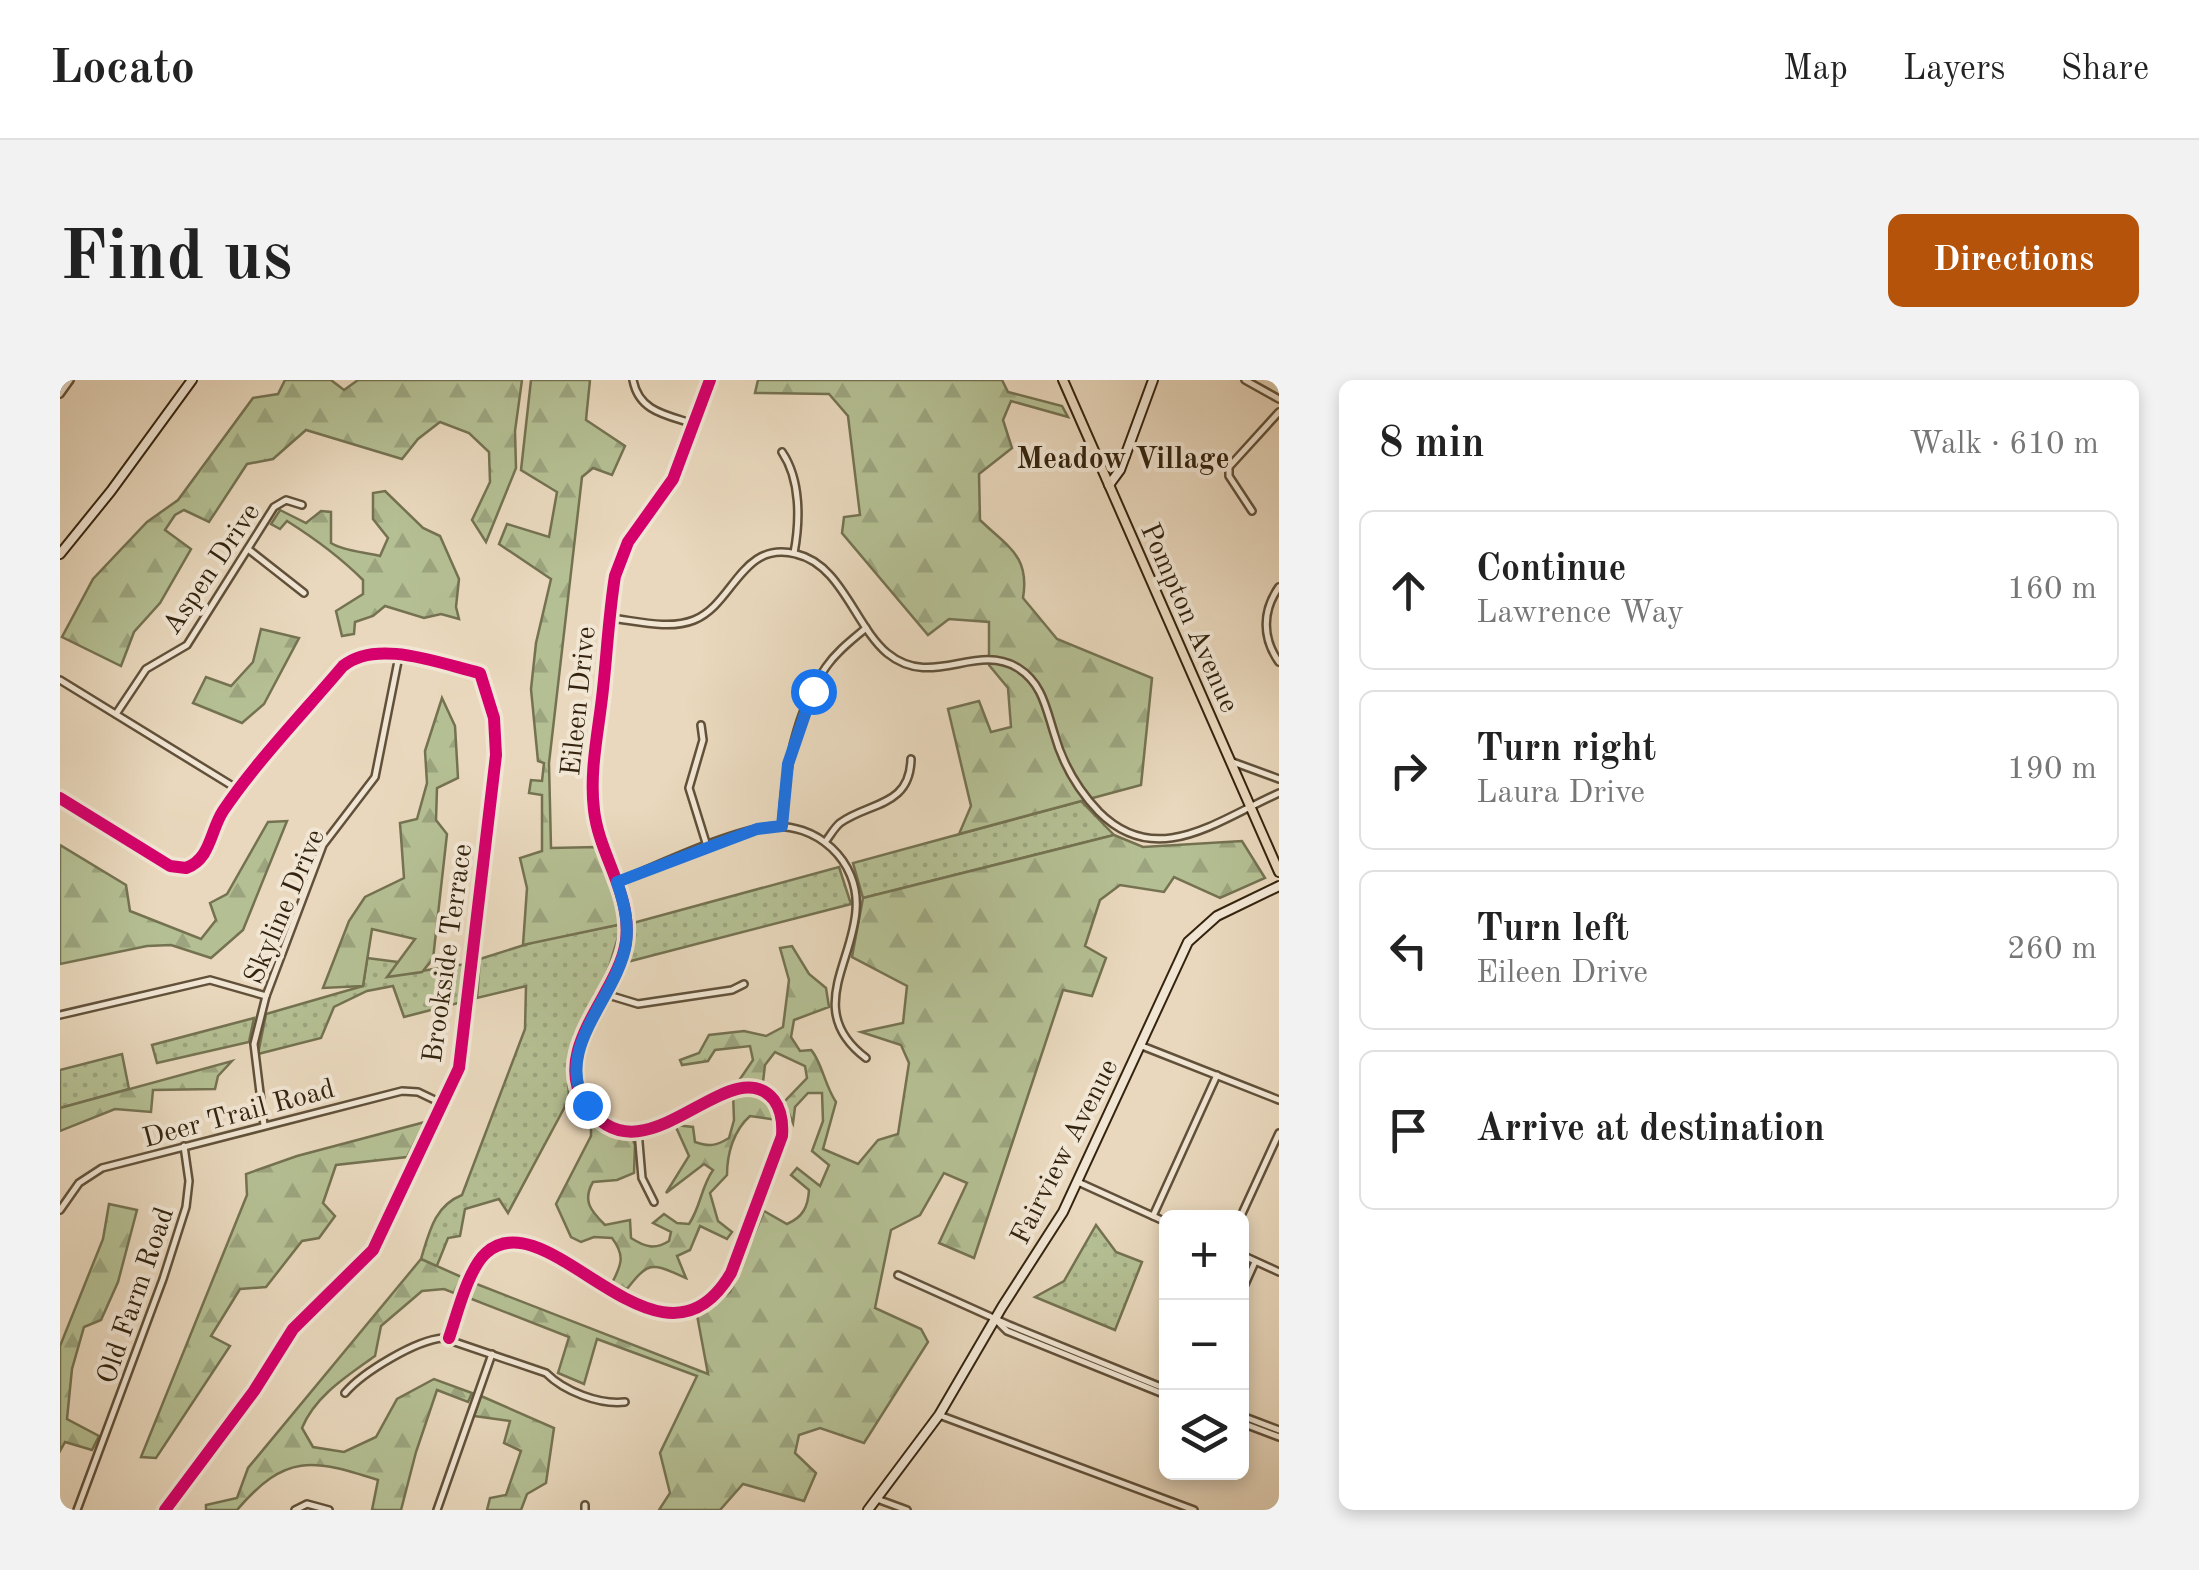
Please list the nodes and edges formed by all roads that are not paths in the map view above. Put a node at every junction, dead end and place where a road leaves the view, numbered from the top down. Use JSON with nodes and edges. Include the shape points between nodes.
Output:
{"nodes":[{"id":1,"x":70,"y":380,"type":"edge"},
{"id":2,"x":192,"y":380,"type":"edge"},
{"id":3,"x":633,"y":380,"type":"edge"},
{"id":4,"x":710,"y":380,"type":"edge"},
{"id":5,"x":1063,"y":380,"type":"edge"},
{"id":6,"x":1153,"y":380,"type":"edge"},
{"id":7,"x":1245,"y":380,"type":"edge"},
{"id":8,"x":60,"y":394,"type":"edge"},
{"id":9,"x":1279,"y":399,"type":"edge"},
{"id":10,"x":1279,"y":412,"type":"edge"},
{"id":11,"x":694,"y":424,"type":"junction"},
{"id":12,"x":782,"y":452,"type":"dead end"},
{"id":13,"x":1096,"y":456,"type":"junction"},
{"id":14,"x":1125,"y":456,"type":"junction"},
{"id":15,"x":1109,"y":484,"type":"junction"},
{"id":16,"x":302,"y":506,"type":"dead end"},
{"id":17,"x":1252,"y":511,"type":"dead end"},
{"id":18,"x":248,"y":549,"type":"junction"},
{"id":19,"x":794,"y":553,"type":"junction"},
{"id":20,"x":60,"y":554,"type":"edge"},
{"id":21,"x":1279,"y":587,"type":"edge"},
{"id":22,"x":304,"y":593,"type":"dead end"},
{"id":23,"x":611,"y":618,"type":"junction"},
{"id":24,"x":866,"y":628,"type":"junction"},
{"id":25,"x":399,"y":655,"type":"junction"},
{"id":26,"x":1279,"y":662,"type":"edge"},
{"id":27,"x":60,"y":680,"type":"edge"},
{"id":28,"x":116,"y":714,"type":"junction"},
{"id":29,"x":701,"y":725,"type":"dead end"},
{"id":30,"x":911,"y":759,"type":"dead end"},
{"id":31,"x":1229,"y":760,"type":"junction"},
{"id":32,"x":1279,"y":779,"type":"edge"},
{"id":33,"x":239,"y":790,"type":"junction"},
{"id":34,"x":1279,"y":793,"type":"edge"},
{"id":35,"x":60,"y":798,"type":"edge"},
{"id":36,"x":1250,"y":807,"type":"junction"},
{"id":37,"x":782,"y":826,"type":"junction"},
{"id":38,"x":826,"y":842,"type":"junction"},
{"id":39,"x":708,"y":847,"type":"junction"},
{"id":40,"x":1279,"y":872,"type":"edge"},
{"id":41,"x":617,"y":882,"type":"junction"},
{"id":42,"x":1279,"y":886,"type":"edge"},
{"id":43,"x":744,"y":984,"type":"dead end"},
{"id":44,"x":606,"y":994,"type":"junction"},
{"id":45,"x":266,"y":996,"type":"junction"},
{"id":46,"x":60,"y":1015,"type":"edge"},
{"id":47,"x":1142,"y":1046,"type":"junction"},
{"id":48,"x":866,"y":1058,"type":"dead end"},
{"id":49,"x":1217,"y":1075,"type":"junction"},
{"id":50,"x":1279,"y":1100,"type":"edge"},
{"id":51,"x":443,"y":1104,"type":"junction"},
{"id":52,"x":264,"y":1125,"type":"junction"},
{"id":53,"x":638,"y":1131,"type":"junction"},
{"id":54,"x":1279,"y":1133,"type":"edge"},
{"id":55,"x":184,"y":1146,"type":"junction"},
{"id":56,"x":1078,"y":1182,"type":"junction"},
{"id":57,"x":654,"y":1202,"type":"dead end"},
{"id":58,"x":60,"y":1210,"type":"edge"},
{"id":59,"x":1244,"y":1210,"type":"edge"},
{"id":60,"x":1152,"y":1216,"type":"junction"},
{"id":61,"x":1159,"y":1219,"type":"edge"},
{"id":62,"x":1249,"y":1259,"type":"edge"},
{"id":63,"x":1255,"y":1262,"type":"junction"},
{"id":64,"x":1279,"y":1272,"type":"edge"},
{"id":65,"x":898,"y":1275,"type":"dead end"},
{"id":66,"x":1249,"y":1275,"type":"edge"},
{"id":67,"x":995,"y":1319,"type":"junction"},
{"id":68,"x":449,"y":1338,"type":"junction"},
{"id":69,"x":492,"y":1354,"type":"junction"},
{"id":70,"x":1161,"y":1390,"type":"edge"},
{"id":71,"x":345,"y":1393,"type":"dead end"},
{"id":72,"x":625,"y":1402,"type":"dead end"},
{"id":73,"x":939,"y":1415,"type":"junction"},
{"id":74,"x":1249,"y":1423,"type":"edge"},
{"id":75,"x":1279,"y":1434,"type":"edge"},
{"id":76,"x":876,"y":1499,"type":"junction"},
{"id":77,"x":78,"y":1510,"type":"edge"},
{"id":78,"x":165,"y":1510,"type":"edge"},
{"id":79,"x":294,"y":1510,"type":"edge"},
{"id":80,"x":328,"y":1510,"type":"edge"},
{"id":81,"x":437,"y":1510,"type":"edge"},
{"id":82,"x":868,"y":1510,"type":"edge"},
{"id":83,"x":906,"y":1510,"type":"edge"},
{"id":84,"x":1194,"y":1510,"type":"edge"}],
"edges":[{"from":1,"to":8,"type":"street"},
{"from":2,"to":20,"type":"main road"},
{"from":3,"to":11,"type":"street","via":[[650,409]]},
{"from":4,"to":11,"type":"street","name":"Eileen Drive"},
{"from":5,"to":13,"type":"main road","name":"Pompton Avenue"},
{"from":6,"to":14,"type":"main road"},
{"from":7,"to":9,"type":"street"},
{"from":10,"to":17,"type":"street","via":[[1228,467]]},
{"from":11,"to":23,"type":"street","name":"Eileen Drive","via":[[672,478],[624,550]]},
{"from":12,"to":19,"type":"street","via":[[792,466],[798,516]]},
{"from":13,"to":14,"type":"main road","via":[[1111,462]]},
{"from":13,"to":15,"type":"main road","name":"Pompton Avenue"},
{"from":14,"to":15,"type":"main road"},
{"from":15,"to":31,"type":"main road","name":"Pompton Avenue"},
{"from":16,"to":18,"type":"street","name":"Aspen Drive","via":[[290,500],[276,504]]},
{"from":18,"to":22,"type":"street"},
{"from":18,"to":28,"type":"street","name":"Aspen Drive","via":[[187,646],[146,669]]},
{"from":19,"to":23,"type":"street","via":[[752,561],[712,609],[694,620]]},
{"from":19,"to":24,"type":"street","via":[[822,568]]},
{"from":21,"to":26,"type":"street","via":[[1266,628]]},
{"from":23,"to":41,"type":"street","name":"Eileen Drive","via":[[593,794],[599,837]]},
{"from":24,"to":36,"type":"street","via":[[886,652],[912,666],[988,660],[1026,673],[1042,694],[1077,783],[1127,834],[1172,838]]},
{"from":24,"to":37,"type":"street","via":[[816,683],[788,764]]},
{"from":25,"to":33,"type":"street","via":[[370,652],[348,662]]},
{"from":25,"to":45,"type":"street","name":"Skyline Drive","via":[[375,777],[323,845]]},
{"from":25,"to":51,"type":"street","name":"Brookside Terrace","via":[[480,673],[494,718],[496,755],[464,1052]]},
{"from":27,"to":28,"type":"street"},
{"from":28,"to":33,"type":"street"},
{"from":29,"to":39,"type":"street","via":[[689,788]]},
{"from":30,"to":38,"type":"street","via":[[911,774],[897,793],[842,822]]},
{"from":31,"to":32,"type":"street"},
{"from":31,"to":36,"type":"main road","name":"Pompton Avenue"},
{"from":33,"to":35,"type":"street","via":[[203,856],[181,869]]},
{"from":34,"to":36,"type":"street"},
{"from":36,"to":40,"type":"main road","name":"Pompton Avenue"},
{"from":37,"to":38,"type":"street"},
{"from":37,"to":39,"type":"street"},
{"from":38,"to":48,"type":"street","via":[[845,864],[856,894],[835,999],[853,1048]]},
{"from":39,"to":41,"type":"street"},
{"from":41,"to":44,"type":"street","name":"Eileen Drive","via":[[627,936]]},
{"from":42,"to":47,"type":"main road","name":"Fairview Avenue","via":[[1223,912],[1193,936]]},
{"from":43,"to":44,"type":"street","via":[[638,1004]]},
{"from":44,"to":53,"type":"street","name":"Eileen Drive","via":[[578,1050],[578,1086],[602,1120]]},
{"from":45,"to":46,"type":"street","via":[[210,980]]},
{"from":45,"to":52,"type":"street","name":"Skyline Drive","via":[[254,1044]]},
{"from":47,"to":49,"type":"street"},
{"from":47,"to":56,"type":"main road","name":"Fairview Avenue"},
{"from":49,"to":50,"type":"street"},
{"from":49,"to":60,"type":"street"},
{"from":51,"to":52,"type":"street","name":"Deer Trail Road","via":[[402,1091]]},
{"from":51,"to":78,"type":"street","name":"Brookside Terrace","via":[[373,1250],[293,1329]]},
{"from":52,"to":55,"type":"street","name":"Deer Trail Road"},
{"from":53,"to":57,"type":"street","via":[[642,1178]]},
{"from":53,"to":68,"type":"street","via":[[665,1125],[740,1087],[761,1090],[777,1105],[780,1141],[722,1286],[690,1308],[654,1310],[533,1246],[509,1242],[478,1262]]},
{"from":54,"to":59,"type":"street"},
{"from":55,"to":58,"type":"street","name":"Deer Trail Road","via":[[102,1168]]},
{"from":55,"to":77,"type":"street","name":"Old Farm Road","via":[[186,1206]]},
{"from":56,"to":60,"type":"street"},
{"from":56,"to":67,"type":"main road","name":"Fairview Avenue"},
{"from":60,"to":61,"type":"street"},
{"from":62,"to":63,"type":"street"},
{"from":63,"to":64,"type":"street"},
{"from":63,"to":66,"type":"street"},
{"from":65,"to":67,"type":"street"},
{"from":67,"to":70,"type":"street"},
{"from":67,"to":73,"type":"main road","name":"Fairview Avenue"},
{"from":68,"to":69,"type":"street"},
{"from":68,"to":71,"type":"street","via":[[423,1343],[356,1380]]},
{"from":69,"to":72,"type":"street","via":[[610,1404]]},
{"from":69,"to":81,"type":"street"},
{"from":73,"to":76,"type":"main road","name":"Fairview Avenue"},
{"from":73,"to":84,"type":"street"},
{"from":74,"to":75,"type":"street"},
{"from":76,"to":82,"type":"main road","name":"Fairview Avenue"},
{"from":76,"to":83,"type":"street"},
{"from":79,"to":80,"type":"street","via":[[308,1504]]}]}
